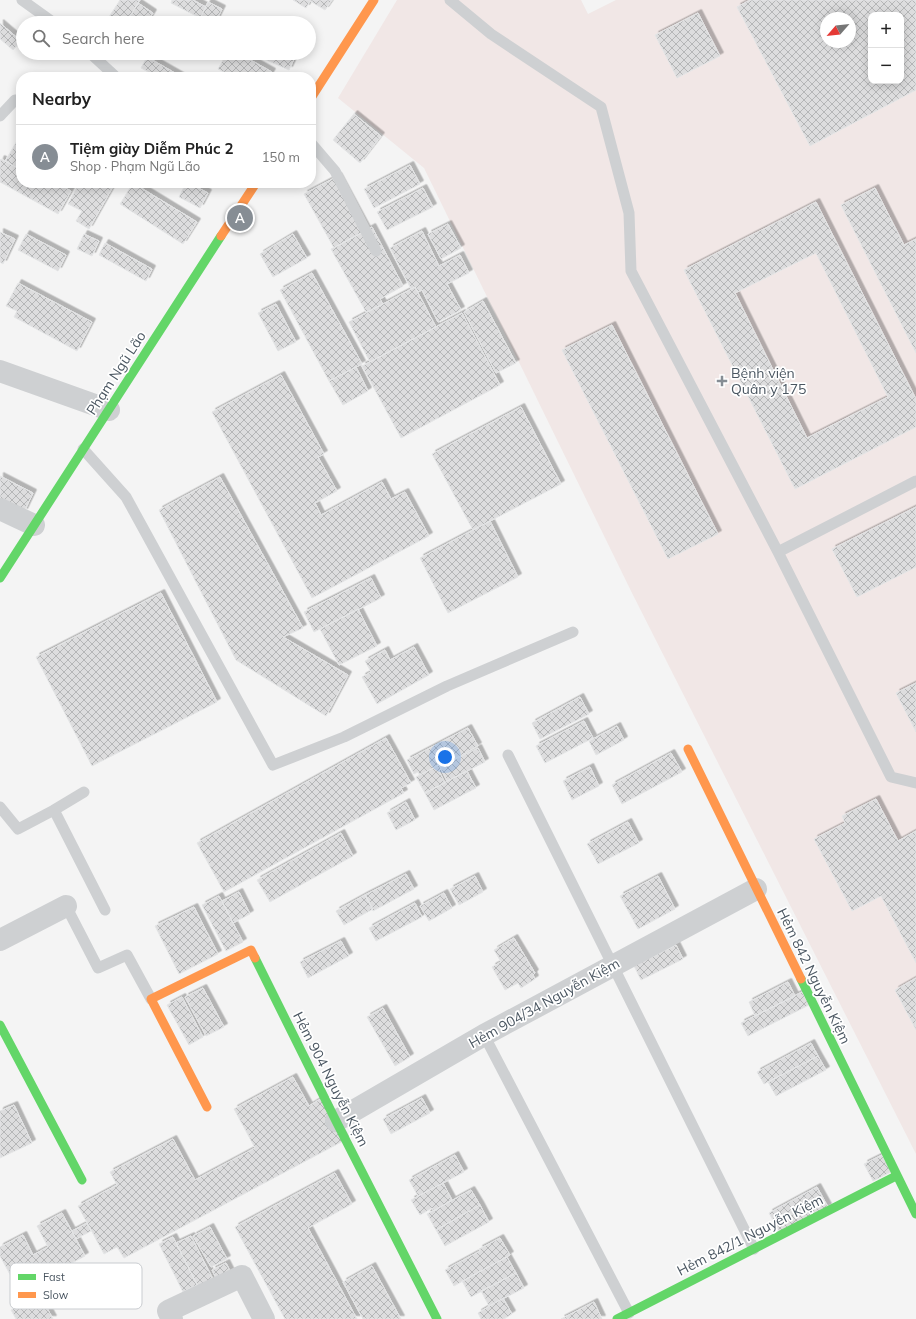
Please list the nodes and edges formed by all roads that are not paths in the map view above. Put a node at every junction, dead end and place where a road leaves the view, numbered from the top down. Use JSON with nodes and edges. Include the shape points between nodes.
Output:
{"nodes":[{"id":1,"x":22,"y":0,"type":"edge"},
{"id":2,"x":374,"y":0,"type":"edge"},
{"id":3,"x":450,"y":0,"type":"edge"},
{"id":4,"x":44,"y":16,"type":"edge"},
{"id":5,"x":98,"y":60,"type":"edge"},
{"id":6,"x":111,"y":72,"type":"edge"},
{"id":7,"x":316,"y":90,"type":"edge"},
{"id":8,"x":16,"y":100,"type":"edge"},
{"id":9,"x":0,"y":116,"type":"edge"},
{"id":10,"x":316,"y":149,"type":"edge"},
{"id":11,"x":253,"y":188,"type":"edge"},
{"id":12,"x":376,"y":251,"type":"dead end"},
{"id":13,"x":0,"y":371,"type":"edge"},
{"id":14,"x":109,"y":410,"type":"junction"},
{"id":15,"x":83,"y":449,"type":"junction"},
{"id":16,"x":916,"y":481,"type":"edge"},
{"id":17,"x":0,"y":509,"type":"edge"},
{"id":18,"x":34,"y":525,"type":"junction"},
{"id":19,"x":778,"y":552,"type":"junction"},
{"id":20,"x":0,"y":578,"type":"edge"},
{"id":21,"x":573,"y":632,"type":"dead end"},
{"id":22,"x":688,"y":749,"type":"dead end"},
{"id":23,"x":508,"y":755,"type":"dead end"},
{"id":24,"x":916,"y":783,"type":"edge"},
{"id":25,"x":84,"y":792,"type":"dead end"},
{"id":26,"x":0,"y":807,"type":"edge"},
{"id":27,"x":54,"y":810,"type":"junction"},
{"id":28,"x":756,"y":889,"type":"junction"},
{"id":29,"x":66,"y":906,"type":"joint"},
{"id":30,"x":104,"y":910,"type":"dead end"},
{"id":31,"x":0,"y":940,"type":"edge"},
{"id":32,"x":613,"y":965,"type":"junction"},
{"id":33,"x":151,"y":1000,"type":"junction"},
{"id":34,"x":0,"y":1025,"type":"edge"},
{"id":35,"x":484,"y":1035,"type":"junction"},
{"id":36,"x":207,"y":1107,"type":"dead end"},
{"id":37,"x":336,"y":1122,"type":"junction"},
{"id":38,"x":896,"y":1176,"type":"junction"},
{"id":39,"x":82,"y":1180,"type":"dead end"},
{"id":40,"x":916,"y":1214,"type":"edge"},
{"id":41,"x":754,"y":1249,"type":"junction"},
{"id":42,"x":628,"y":1313,"type":"junction"},
{"id":43,"x":172,"y":1319,"type":"edge"},
{"id":44,"x":264,"y":1319,"type":"edge"},
{"id":45,"x":437,"y":1319,"type":"edge"},
{"id":46,"x":617,"y":1319,"type":"edge"}],
"edges":[{"from":1,"to":4,"type":"lane"},
{"from":2,"to":7,"type":"street"},
{"from":3,"to":19,"type":"lane","via":[[491,34],[601,107],[629,213],[631,271]]},
{"from":5,"to":6,"type":"lane"},
{"from":8,"to":9,"type":"lane"},
{"from":10,"to":12,"type":"lane","via":[[335,171]]},
{"from":11,"to":14,"type":"street","name":"Phạm Ngũ Lão"},
{"from":13,"to":14,"type":"street"},
{"from":14,"to":15,"type":"street","name":"Phạm Ngũ Lão"},
{"from":15,"to":18,"type":"street","name":"Phạm Ngũ Lão"},
{"from":15,"to":21,"type":"lane","via":[[126,497],[273,765],[344,737],[447,686]]},
{"from":16,"to":19,"type":"lane"},
{"from":17,"to":18,"type":"street"},
{"from":18,"to":20,"type":"street","name":"Phạm Ngũ Lão"},
{"from":19,"to":24,"type":"lane","via":[[891,777]]},
{"from":22,"to":28,"type":"street","name":"Hẻm 842 Nguyễn Kiệm"},
{"from":23,"to":32,"type":"lane"},
{"from":25,"to":27,"type":"lane"},
{"from":26,"to":27,"type":"lane","via":[[18,829]]},
{"from":27,"to":30,"type":"lane"},
{"from":28,"to":32,"type":"street","name":"Hẻm 904/34 Nguyễn Kiệm"},
{"from":28,"to":38,"type":"street","name":"Hẻm 842 Nguyễn Kiệm"},
{"from":29,"to":31,"type":"street"},
{"from":29,"to":33,"type":"lane","via":[[98,968],[127,955]]},
{"from":32,"to":35,"type":"street","name":"Hẻm 904/34 Nguyễn Kiệm"},
{"from":32,"to":41,"type":"lane"},
{"from":33,"to":36,"type":"street"},
{"from":33,"to":37,"type":"street","name":"Hẻm 904 Nguyễn Kiệm","via":[[251,950]]},
{"from":34,"to":39,"type":"street"},
{"from":35,"to":37,"type":"street","name":"Hẻm 904/34 Nguyễn Kiệm"},
{"from":35,"to":42,"type":"lane"},
{"from":37,"to":45,"type":"street","name":"Hẻm 904 Nguyễn Kiệm"},
{"from":38,"to":40,"type":"street","name":"Hẻm 842 Nguyễn Kiệm"},
{"from":38,"to":41,"type":"street","name":"Hẻm 842/1 Nguyễn Kiệm"},
{"from":41,"to":42,"type":"street","name":"Hẻm 842/1 Nguyễn Kiệm"},
{"from":42,"to":46,"type":"street","name":"Hẻm 842/1 Nguyễn Kiệm"},
{"from":43,"to":44,"type":"street","via":[[168,1311],[242,1276]]}]}
